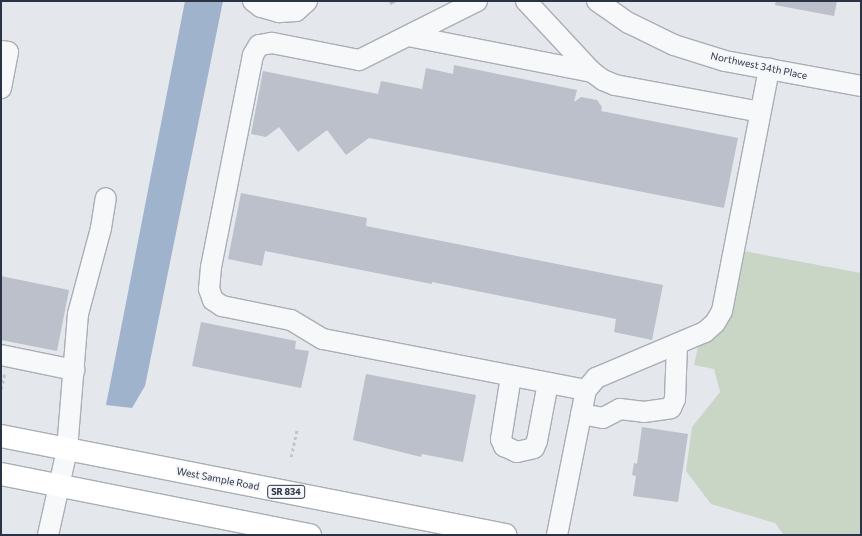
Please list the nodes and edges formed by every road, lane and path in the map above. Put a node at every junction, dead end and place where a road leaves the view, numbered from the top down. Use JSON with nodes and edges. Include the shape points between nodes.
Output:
{"nodes":[{"id":1,"x":253,"y":1,"type":"edge"},
{"id":2,"x":307,"y":1,"type":"edge"},
{"id":3,"x":478,"y":1,"type":"edge"},
{"id":4,"x":526,"y":1,"type":"edge"},
{"id":5,"x":597,"y":1,"type":"edge"},
{"id":6,"x":409,"y":36,"type":"junction"},
{"id":7,"x":1,"y":51,"type":"edge"},
{"id":8,"x":769,"y":69,"type":"junction"},
{"id":9,"x":592,"y":72,"type":"junction"},
{"id":10,"x":861,"y":86,"type":"edge"},
{"id":11,"x":1,"y":88,"type":"edge"},
{"id":12,"x":760,"y":112,"type":"junction"},
{"id":13,"x":106,"y":198,"type":"dead end"},
{"id":14,"x":677,"y":344,"type":"junction"},
{"id":15,"x":3,"y":363,"type":"edge"},
{"id":16,"x":74,"y":370,"type":"junction"},
{"id":17,"x":510,"y":376,"type":"junction"},
{"id":18,"x":548,"y":383,"type":"junction"},
{"id":19,"x":1,"y":389,"type":"edge"},
{"id":20,"x":586,"y":390,"type":"junction"},
{"id":21,"x":581,"y":414,"type":"junction"},
{"id":22,"x":297,"y":428,"type":"dead end"},
{"id":23,"x":1,"y":436,"type":"edge"},
{"id":24,"x":68,"y":450,"type":"junction"},
{"id":25,"x":291,"y":457,"type":"dead end"},
{"id":26,"x":1,"y":474,"type":"edge"},
{"id":27,"x":58,"y":485,"type":"junction"},
{"id":28,"x":272,"y":531,"type":"edge"},
{"id":29,"x":48,"y":535,"type":"edge"},
{"id":30,"x":310,"y":535,"type":"edge"},
{"id":31,"x":505,"y":535,"type":"edge"},
{"id":32,"x":557,"y":535,"type":"edge"}],
"edges":[{"from":1,"to":2,"type":"street","via":[[261,7],[279,12],[296,11]]},
{"from":3,"to":6,"type":"street"},
{"from":4,"to":9,"type":"street"},
{"from":5,"to":8,"type":"street","name":"Northwest 34th Place","via":[[628,23],[674,45],[725,61]]},
{"from":6,"to":9,"type":"street"},
{"from":6,"to":17,"type":"street","via":[[359,60],[272,43],[259,45],[253,55],[211,267],[209,290],[213,300],[222,306],[291,320],[323,339]]},
{"from":7,"to":11,"type":"street","via":[[8,52]]},
{"from":8,"to":10,"type":"street","name":"Northwest 34th Place"},
{"from":8,"to":12,"type":"street"},
{"from":9,"to":12,"type":"street","via":[[615,85]]},
{"from":12,"to":14,"type":"street","via":[[722,311],[715,323],[705,332]]},
{"from":13,"to":16,"type":"street","via":[[101,228],[78,314]]},
{"from":14,"to":20,"type":"street","via":[[596,378]]},
{"from":14,"to":21,"type":"street","via":[[675,399],[671,408],[644,412],[620,409],[603,418]]},
{"from":15,"to":16,"type":"street"},
{"from":15,"to":19,"type":"path"},
{"from":16,"to":24,"type":"street"},
{"from":17,"to":18,"type":"street"},
{"from":17,"to":18,"type":"street","via":[[501,439],[504,446],[517,452],[534,448]]},
{"from":18,"to":20,"type":"street"},
{"from":20,"to":21,"type":"street"},
{"from":21,"to":32,"type":"street"},
{"from":22,"to":25,"type":"path"},
{"from":23,"to":24,"type":"main road","name":"West Sample Road","number":"SR 834"},
{"from":24,"to":27,"type":"street"},
{"from":24,"to":31,"type":"main road","name":"West Sample Road","number":"SR 834"},
{"from":26,"to":27,"type":"main road"},
{"from":27,"to":28,"type":"main road"},
{"from":27,"to":29,"type":"street"},
{"from":28,"to":30,"type":"main road"}]}
